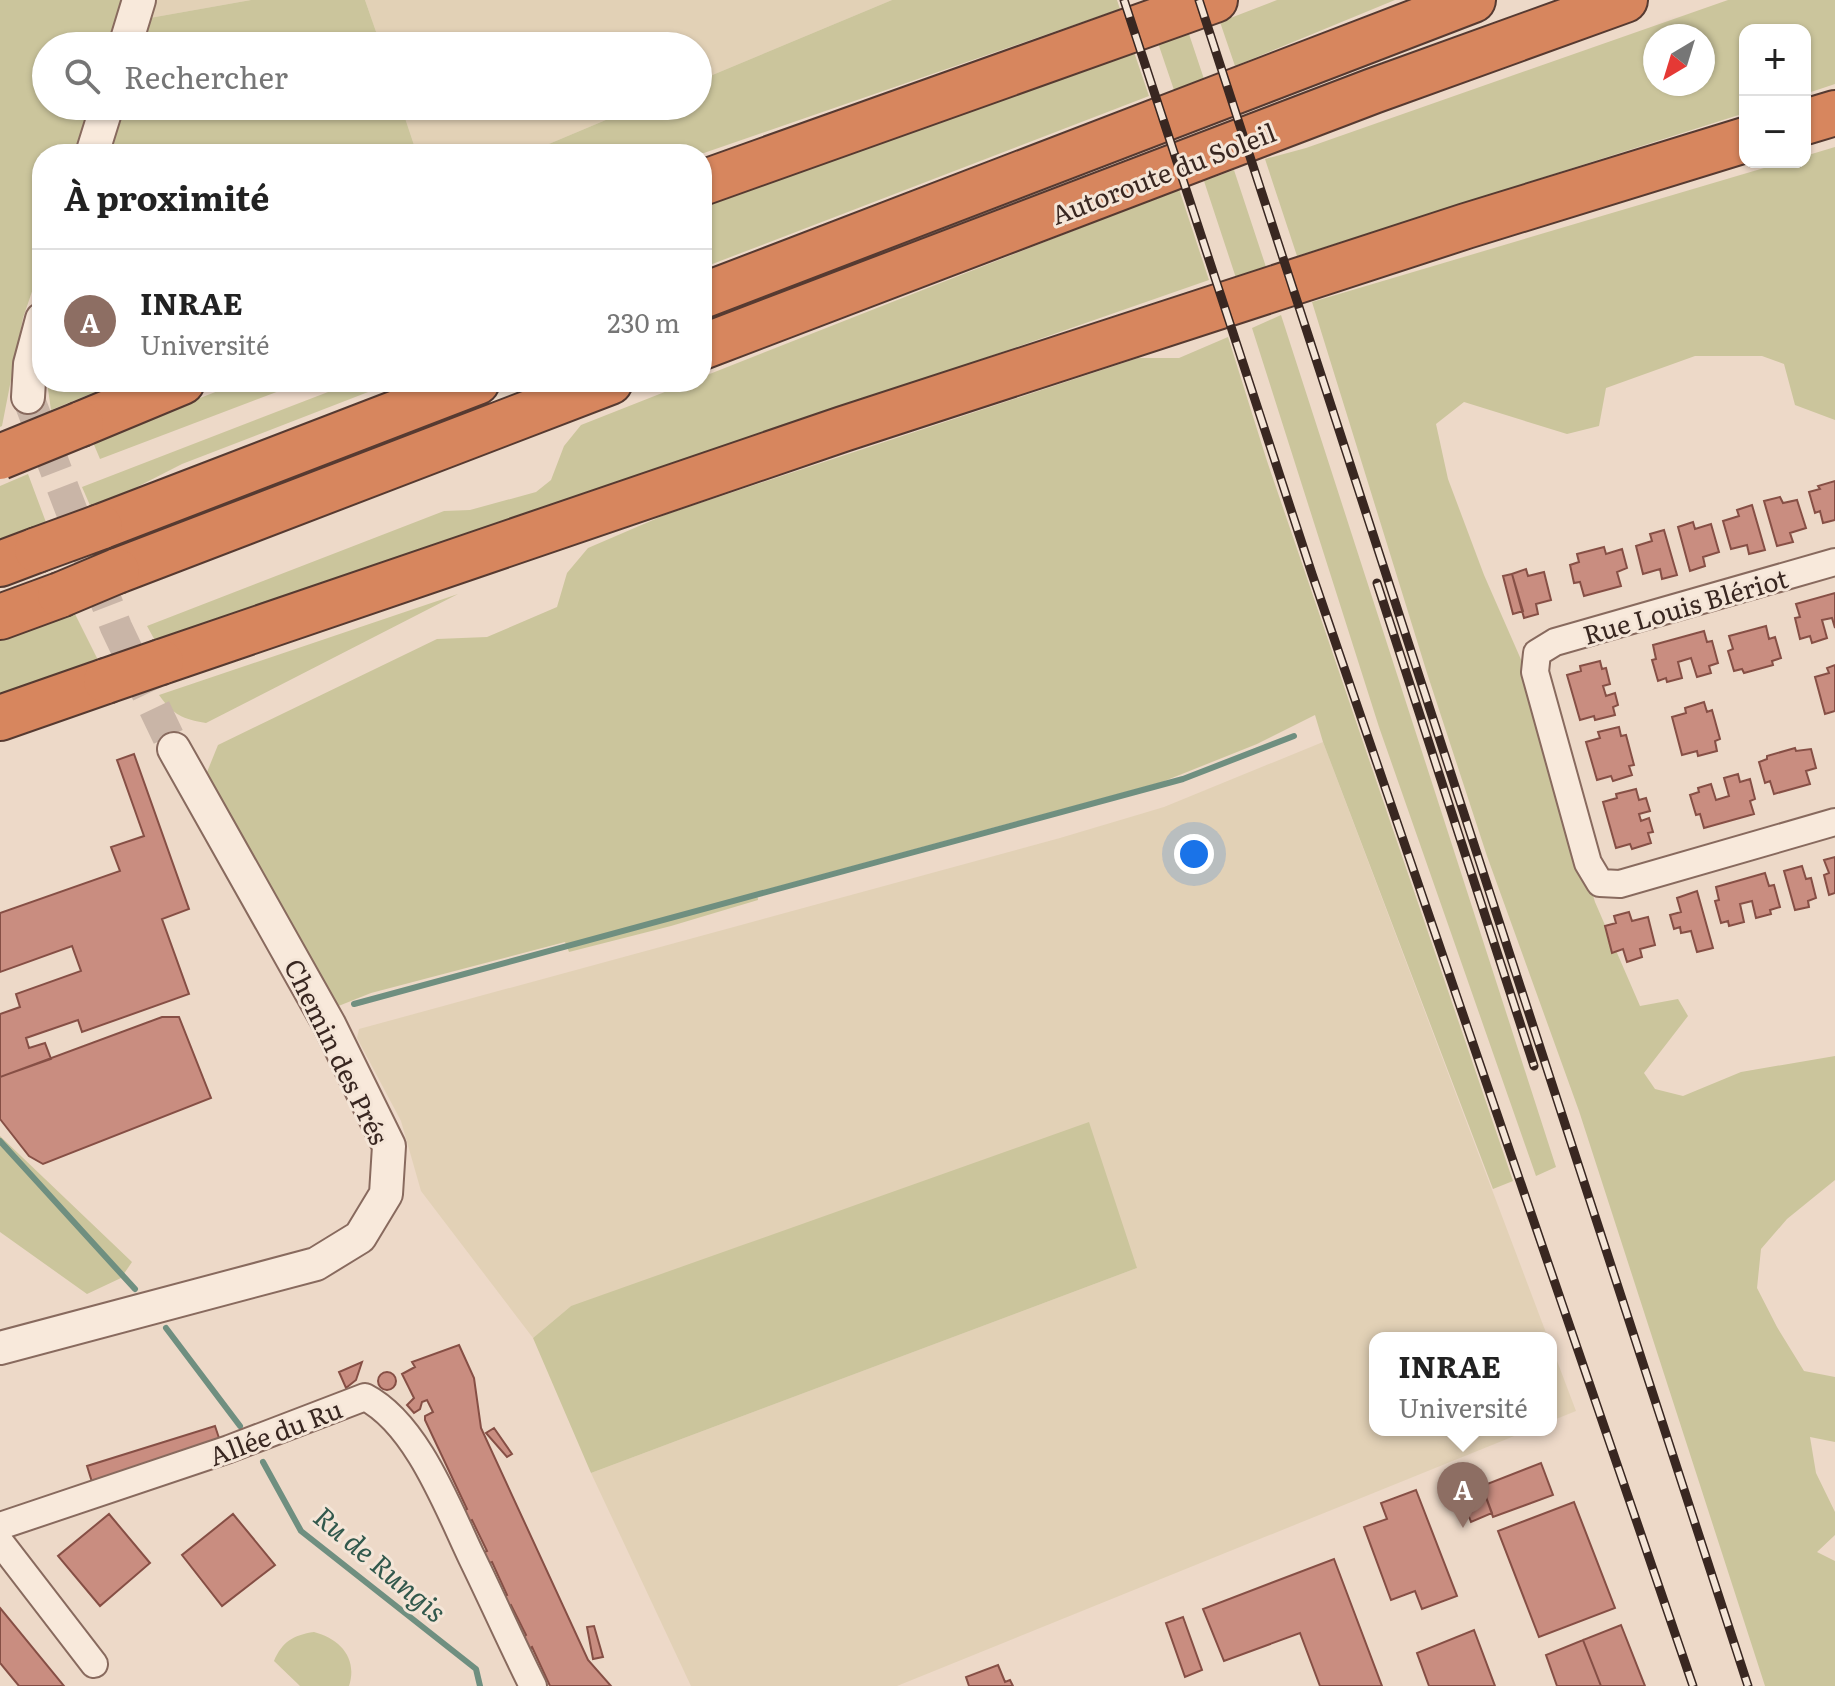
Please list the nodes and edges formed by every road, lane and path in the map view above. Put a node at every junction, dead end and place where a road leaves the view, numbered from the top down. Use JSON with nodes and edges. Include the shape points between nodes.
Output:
{"nodes":[{"id":1,"x":1215,"y":0,"type":"edge"},
{"id":2,"x":1473,"y":0,"type":"edge"},
{"id":3,"x":1625,"y":0,"type":"edge"},
{"id":4,"x":1835,"y":113,"type":"edge"},
{"id":5,"x":103,"y":120,"type":"edge"},
{"id":6,"x":1811,"y":120,"type":"edge"},
{"id":7,"x":1739,"y":142,"type":"edge"},
{"id":8,"x":95,"y":144,"type":"edge"},
{"id":9,"x":712,"y":179,"type":"edge"},
{"id":10,"x":712,"y":292,"type":"edge"},
{"id":11,"x":712,"y":343,"type":"edge"},
{"id":12,"x":32,"y":356,"type":"edge"},
{"id":13,"x":158,"y":392,"type":"edge"},
{"id":14,"x":451,"y":392,"type":"edge"},
{"id":15,"x":584,"y":392,"type":"edge"},
{"id":16,"x":28,"y":397,"type":"tunnel mouth"},
{"id":17,"x":0,"y":457,"type":"edge"},
{"id":18,"x":19,"y":557,"type":"edge"},
{"id":19,"x":1835,"y":562,"type":"edge"},
{"id":20,"x":0,"y":617,"type":"edge"},
{"id":21,"x":0,"y":718,"type":"edge"},
{"id":22,"x":174,"y":749,"type":"tunnel mouth"},
{"id":23,"x":1835,"y":822,"type":"edge"},
{"id":24,"x":0,"y":1348,"type":"edge"},
{"id":25,"x":0,"y":1526,"type":"edge"},
{"id":26,"x":0,"y":1542,"type":"edge"},
{"id":27,"x":94,"y":1664,"type":"dead end"},
{"id":28,"x":533,"y":1686,"type":"edge"}],
"edges":[{"from":1,"to":9,"type":"highway"},
{"from":2,"to":10,"type":"highway","name":"Autoroute du Soleil"},
{"from":3,"to":11,"type":"highway","name":"Autoroute du Soleil"},
{"from":4,"to":6,"type":"highway"},
{"from":5,"to":8,"type":"street"},
{"from":7,"to":21,"type":"highway","bridge":true,"via":[[843,429]]},
{"from":12,"to":16,"type":"street"},
{"from":13,"to":17,"type":"highway","bridge":true},
{"from":14,"to":18,"type":"highway","bridge":true},
{"from":15,"to":20,"type":"highway","bridge":true},
{"from":19,"to":23,"type":"street","name":"Rue Louis Blériot","via":[[1555,642],[1537,653],[1535,672],[1588,863],[1600,883],[1620,884]]},
{"from":22,"to":24,"type":"street","name":"Chemin des Prés","via":[[329,1024],[389,1146],[386,1194],[360,1237],[316,1264]]},
{"from":25,"to":28,"type":"street","name":"Allée du Ru","via":[[365,1397],[399,1426],[426,1465]]},
{"from":26,"to":27,"type":"street"}]}
